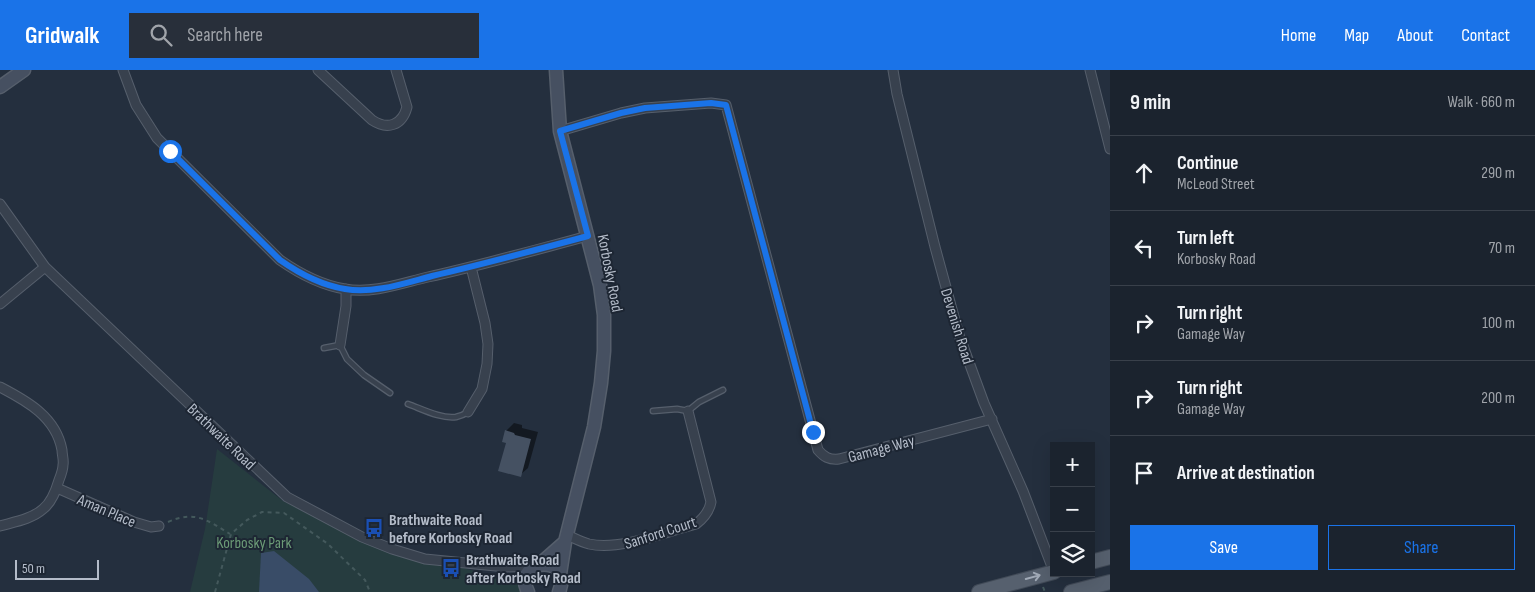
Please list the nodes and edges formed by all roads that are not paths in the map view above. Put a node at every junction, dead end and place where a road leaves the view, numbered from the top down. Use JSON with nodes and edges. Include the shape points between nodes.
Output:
{"nodes":[{"id":1,"x":24,"y":70,"type":"edge"},
{"id":2,"x":123,"y":70,"type":"edge"},
{"id":3,"x":318,"y":70,"type":"edge"},
{"id":4,"x":396,"y":70,"type":"edge"},
{"id":5,"x":556,"y":70,"type":"edge"},
{"id":6,"x":893,"y":70,"type":"edge"},
{"id":7,"x":1090,"y":70,"type":"edge"},
{"id":8,"x":0,"y":87,"type":"edge"},
{"id":9,"x":560,"y":131,"type":"junction"},
{"id":10,"x":1110,"y":149,"type":"edge"},
{"id":11,"x":0,"y":204,"type":"edge"},
{"id":12,"x":588,"y":236,"type":"junction"},
{"id":13,"x":45,"y":267,"type":"junction"},
{"id":14,"x":471,"y":267,"type":"junction"},
{"id":15,"x":346,"y":289,"type":"junction"},
{"id":16,"x":0,"y":304,"type":"edge"},
{"id":17,"x":340,"y":345,"type":"junction"},
{"id":18,"x":324,"y":348,"type":"dead end"},
{"id":19,"x":0,"y":386,"type":"edge"},
{"id":20,"x":723,"y":390,"type":"dead end"},
{"id":21,"x":390,"y":393,"type":"dead end"},
{"id":22,"x":408,"y":404,"type":"dead end"},
{"id":23,"x":652,"y":411,"type":"dead end"},
{"id":24,"x":688,"y":411,"type":"junction"},
{"id":25,"x":468,"y":412,"type":"joint"},
{"id":26,"x":992,"y":419,"type":"junction"},
{"id":27,"x":57,"y":488,"type":"junction"},
{"id":28,"x":0,"y":526,"type":"edge"},
{"id":29,"x":159,"y":526,"type":"road end"},
{"id":30,"x":566,"y":538,"type":"junction"},
{"id":31,"x":1110,"y":557,"type":"edge"},
{"id":32,"x":1095,"y":561,"type":"edge"},
{"id":33,"x":1050,"y":562,"type":"edge"},
{"id":34,"x":538,"y":565,"type":"junction"},
{"id":35,"x":506,"y":567,"type":"junction"},
{"id":36,"x":1050,"y":573,"type":"edge"},
{"id":37,"x":560,"y":574,"type":"junction"},
{"id":38,"x":1110,"y":582,"type":"edge"},
{"id":39,"x":526,"y":586,"type":"edge"},
{"id":40,"x":559,"y":592,"type":"edge"},
{"id":41,"x":979,"y":592,"type":"edge"},
{"id":42,"x":1071,"y":592,"type":"edge"}],
"edges":[{"from":1,"to":8,"type":"street"},
{"from":2,"to":15,"type":"street","via":[[136,105],[156,138],[280,260],[300,274]]},
{"from":3,"to":4,"type":"street","via":[[372,120],[385,126],[400,120],[407,107]]},
{"from":5,"to":9,"type":"street","name":"Korbosky Road"},
{"from":6,"to":26,"type":"street","name":"Devenish Road","via":[[934,247],[959,336]]},
{"from":7,"to":10,"type":"street"},
{"from":9,"to":12,"type":"street","name":"Korbosky Road"},
{"from":9,"to":26,"type":"street","name":"Gamage Way","via":[[645,108],[711,103],[726,105],[818,450],[824,456],[839,459]]},
{"from":11,"to":13,"type":"street","name":"Brathwaite Road"},
{"from":12,"to":14,"type":"street"},
{"from":12,"to":30,"type":"street","name":"Korbosky Road","via":[[600,285],[604,351],[594,427]]},
{"from":13,"to":16,"type":"street"},
{"from":13,"to":35,"type":"street","name":"Brathwaite Road","via":[[287,497],[392,549],[425,559]]},
{"from":14,"to":15,"type":"street","via":[[369,290]]},
{"from":14,"to":25,"type":"street","via":[[488,344],[482,389]]},
{"from":15,"to":17,"type":"street"},
{"from":17,"to":18,"type":"lane"},
{"from":17,"to":21,"type":"lane","via":[[347,359]]},
{"from":19,"to":27,"type":"street","via":[[40,411],[53,425],[64,463]]},
{"from":20,"to":24,"type":"lane"},
{"from":22,"to":25,"type":"lane","via":[[444,416],[456,417]]},
{"from":23,"to":24,"type":"lane"},
{"from":24,"to":30,"type":"street","name":"Sanford Court","via":[[711,502],[702,519],[696,524],[619,545],[588,544]]},
{"from":26,"to":33,"type":"street","name":"Devenish Road"},
{"from":27,"to":28,"type":"street","via":[[43,510]]},
{"from":27,"to":29,"type":"street","name":"Aman Place","via":[[134,522]]},
{"from":30,"to":34,"type":"street"},
{"from":30,"to":37,"type":"street","name":"Korbosky Road"},
{"from":31,"to":32,"type":"main road"},
{"from":34,"to":35,"type":"street","name":"Brathwaite Road"},
{"from":34,"to":37,"type":"street","via":[[552,566]]},
{"from":34,"to":39,"type":"street","via":[[530,569]]},
{"from":35,"to":39,"type":"street","name":"Brathwaite Road"},
{"from":41,"to":36,"type":"main road","one_way":true},
{"from":37,"to":40,"type":"street","name":"Korbosky Road","via":[[562,585]]},
{"from":38,"to":42,"type":"main road"}]}
